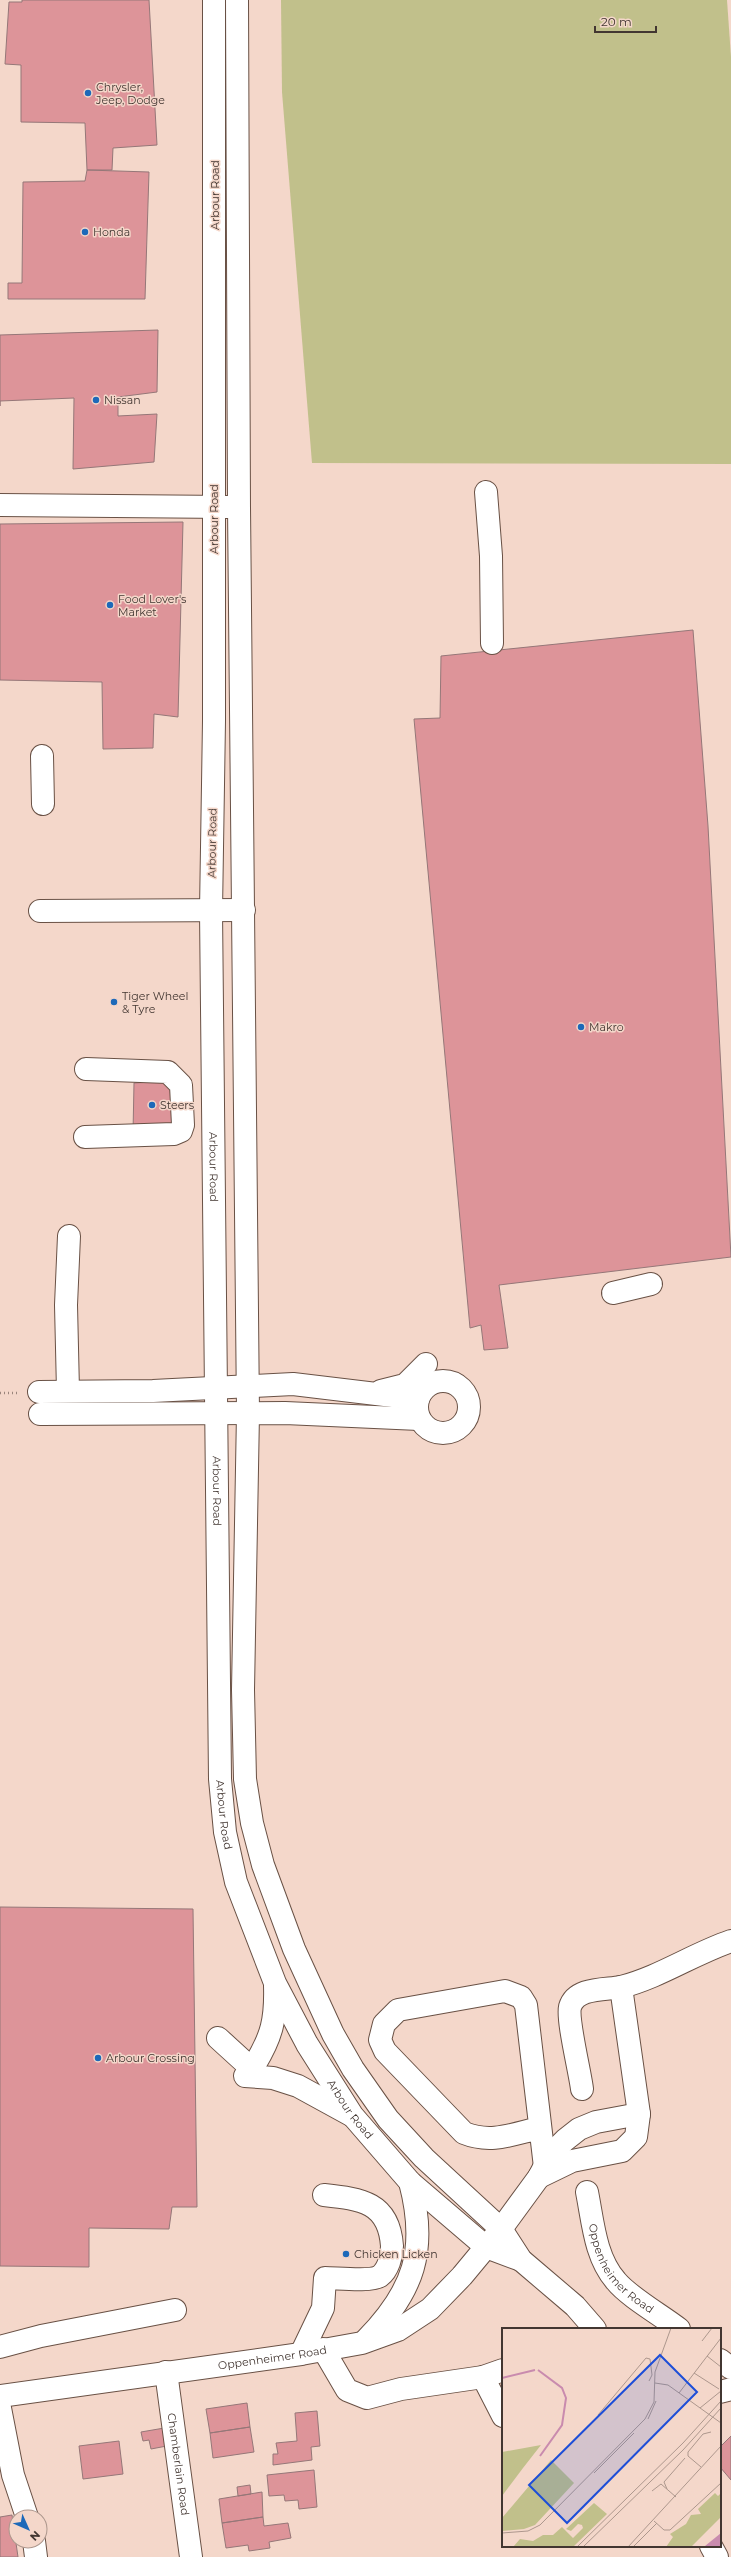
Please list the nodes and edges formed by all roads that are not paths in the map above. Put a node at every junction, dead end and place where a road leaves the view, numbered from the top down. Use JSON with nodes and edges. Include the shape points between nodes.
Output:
{"nodes":[{"id":1,"x":214,"y":0,"type":"edge"},
{"id":2,"x":237,"y":0,"type":"edge"},
{"id":3,"x":486,"y":492,"type":"dead end"},
{"id":4,"x":0,"y":505,"type":"edge"},
{"id":5,"x":214,"y":507,"type":"junction"},
{"id":6,"x":239,"y":507,"type":"junction"},
{"id":7,"x":492,"y":643,"type":"dead end"},
{"id":8,"x":42,"y":756,"type":"dead end"},
{"id":9,"x":43,"y":804,"type":"dead end"},
{"id":10,"x":244,"y":910,"type":"junction"},
{"id":11,"x":40,"y":911,"type":"dead end"},
{"id":12,"x":211,"y":911,"type":"junction"},
{"id":13,"x":86,"y":1069,"type":"dead end"},
{"id":14,"x":85,"y":1136,"type":"dead end"},
{"id":15,"x":69,"y":1236,"type":"dead end"},
{"id":16,"x":651,"y":1284,"type":"dead end"},
{"id":17,"x":613,"y":1294,"type":"dead end"},
{"id":18,"x":426,"y":1364,"type":"dead end"},
{"id":19,"x":247,"y":1385,"type":"junction"},
{"id":20,"x":216,"y":1387,"type":"junction"},
{"id":21,"x":68,"y":1391,"type":"junction"},
{"id":22,"x":39,"y":1392,"type":"dead end"},
{"id":23,"x":370,"y":1393,"type":"junction"},
{"id":24,"x":215,"y":1413,"type":"junction"},
{"id":25,"x":248,"y":1413,"type":"junction"},
{"id":26,"x":40,"y":1414,"type":"dead end"},
{"id":27,"x":731,"y":1941,"type":"edge"},
{"id":28,"x":275,"y":1983,"type":"junction"},
{"id":29,"x":621,"y":1987,"type":"junction"},
{"id":30,"x":218,"y":2038,"type":"dead end"},
{"id":31,"x":251,"y":2070,"type":"junction"},
{"id":32,"x":582,"y":2089,"type":"dead end"},
{"id":33,"x":639,"y":2114,"type":"junction"},
{"id":34,"x":352,"y":2115,"type":"junction"},
{"id":35,"x":540,"y":2128,"type":"junction"},
{"id":36,"x":542,"y":2172,"type":"junction"},
{"id":37,"x":410,"y":2182,"type":"junction"},
{"id":38,"x":587,"y":2192,"type":"dead end"},
{"id":39,"x":324,"y":2195,"type":"dead end"},
{"id":40,"x":501,"y":2229,"type":"junction"},
{"id":41,"x":486,"y":2246,"type":"junction"},
{"id":42,"x":521,"y":2260,"type":"junction"},
{"id":43,"x":175,"y":2310,"type":"dead end"},
{"id":44,"x":594,"y":2328,"type":"edge"},
{"id":45,"x":678,"y":2328,"type":"edge"},
{"id":46,"x":362,"y":2343,"type":"junction"},
{"id":47,"x":0,"y":2347,"type":"edge"},
{"id":48,"x":323,"y":2349,"type":"junction"},
{"id":49,"x":301,"y":2354,"type":"junction"},
{"id":50,"x":721,"y":2361,"type":"edge"},
{"id":51,"x":731,"y":2368,"type":"edge"},
{"id":52,"x":166,"y":2372,"type":"junction"},
{"id":53,"x":493,"y":2373,"type":"edge"},
{"id":54,"x":731,"y":2388,"type":"edge"},
{"id":55,"x":721,"y":2392,"type":"edge"},
{"id":56,"x":0,"y":2396,"type":"edge"},
{"id":57,"x":0,"y":2408,"type":"edge"},
{"id":58,"x":502,"y":2412,"type":"edge"},
{"id":59,"x":6,"y":2477,"type":"edge"},
{"id":60,"x":23,"y":2509,"type":"edge"},
{"id":61,"x":712,"y":2547,"type":"edge"},
{"id":62,"x":191,"y":2557,"type":"edge"},
{"id":63,"x":717,"y":2557,"type":"edge"}],
"edges":[{"from":1,"to":5,"type":"street","name":"Arbour Road"},
{"from":2,"to":6,"type":"street","name":"Arbour Road"},
{"from":3,"to":7,"type":"street","via":[[491,556]]},
{"from":4,"to":5,"type":"street"},
{"from":5,"to":6,"type":"street"},
{"from":5,"to":12,"type":"street","name":"Arbour Road"},
{"from":6,"to":10,"type":"street","name":"Arbour Road"},
{"from":8,"to":9,"type":"street"},
{"from":10,"to":12,"type":"street"},
{"from":10,"to":19,"type":"street","name":"Arbour Road"},
{"from":11,"to":12,"type":"street"},
{"from":12,"to":20,"type":"street","name":"Arbour Road"},
{"from":13,"to":14,"type":"street","via":[[168,1072],[181,1085],[183,1125],[181,1131],[174,1134]]},
{"from":15,"to":21,"type":"street","via":[[66,1305]]},
{"from":16,"to":17,"type":"street"},
{"from":18,"to":23,"type":"street","via":[[405,1385]]},
{"from":19,"to":20,"type":"street"},
{"from":19,"to":23,"type":"street","via":[[293,1384]]},
{"from":19,"to":25,"type":"street","name":"Arbour Road"},
{"from":20,"to":21,"type":"street","via":[[153,1391]]},
{"from":20,"to":24,"type":"street","name":"Arbour Road"},
{"from":21,"to":22,"type":"street"},
{"from":23,"to":25,"type":"street","via":[[419,1409]]},
{"from":24,"to":25,"type":"street"},
{"from":24,"to":26,"type":"street"},
{"from":24,"to":28,"type":"street","name":"Arbour Road","via":[[220,1779],[225,1832],[236,1882]]},
{"from":25,"to":40,"type":"street","name":"Arbour Road","via":[[243,1690],[245,1779],[252,1823],[263,1865],[294,1949],[333,2034],[353,2069],[388,2119],[424,2158]]},
{"from":27,"to":29,"type":"street","via":[[652,1977]]},
{"from":28,"to":31,"type":"street","via":[[276,2011],[273,2029]]},
{"from":28,"to":34,"type":"street","name":"Arbour Road","via":[[307,2044]]},
{"from":29,"to":32,"type":"street","via":[[584,1992],[574,1999],[570,2007]]},
{"from":29,"to":33,"type":"street"},
{"from":30,"to":31,"type":"street"},
{"from":31,"to":34,"type":"street","via":[[298,2086]]},
{"from":33,"to":36,"type":"street","name":"Oppenheimer Road","via":[[596,2122],[579,2129],[551,2154]]},
{"from":33,"to":36,"type":"street","via":[[636,2138],[622,2151],[572,2161]]},
{"from":34,"to":37,"type":"street","name":"Arbour Road"},
{"from":35,"to":35,"type":"street","via":[[526,2005],[518,1994],[505,1991],[398,2010],[384,2024],[380,2040],[385,2051],[464,2133],[478,2139],[489,2140]]},
{"from":35,"to":36,"type":"street"},
{"from":36,"to":40,"type":"street","name":"Oppenheimer Road"},
{"from":37,"to":41,"type":"street","name":"Arbour Road"},
{"from":37,"to":46,"type":"street","via":[[416,2204],[418,2228],[416,2264],[402,2296],[381,2325]]},
{"from":38,"to":45,"type":"street","name":"Oppenheimer Road","via":[[599,2252],[616,2282]]},
{"from":39,"to":49,"type":"street","via":[[357,2198],[373,2206],[386,2217],[391,2231],[392,2252],[385,2270],[375,2278],[325,2278],[323,2308]]},
{"from":40,"to":41,"type":"street","name":"Oppenheimer Road"},
{"from":40,"to":42,"type":"street","name":"Arbour Road"},
{"from":41,"to":42,"type":"street","name":"Arbour Road"},
{"from":41,"to":46,"type":"street","name":"Oppenheimer Road","via":[[430,2309],[398,2330]]},
{"from":42,"to":44,"type":"street","via":[[575,2306]]},
{"from":43,"to":47,"type":"street","via":[[41,2336]]},
{"from":46,"to":48,"type":"street","name":"Oppenheimer Road"},
{"from":48,"to":49,"type":"street","name":"Oppenheimer Road"},
{"from":48,"to":53,"type":"street","via":[[347,2390],[367,2398],[401,2389]]},
{"from":49,"to":52,"type":"street","name":"Oppenheimer Road"},
{"from":50,"to":51,"type":"street"},
{"from":52,"to":56,"type":"street","name":"Oppenheimer Road"},
{"from":52,"to":62,"type":"street","name":"Chamberlain Road"},
{"from":53,"to":58,"type":"street"},
{"from":54,"to":55,"type":"street"},
{"from":57,"to":59,"type":"street"},
{"from":59,"to":60,"type":"street"},
{"from":61,"to":63,"type":"street"}]}
